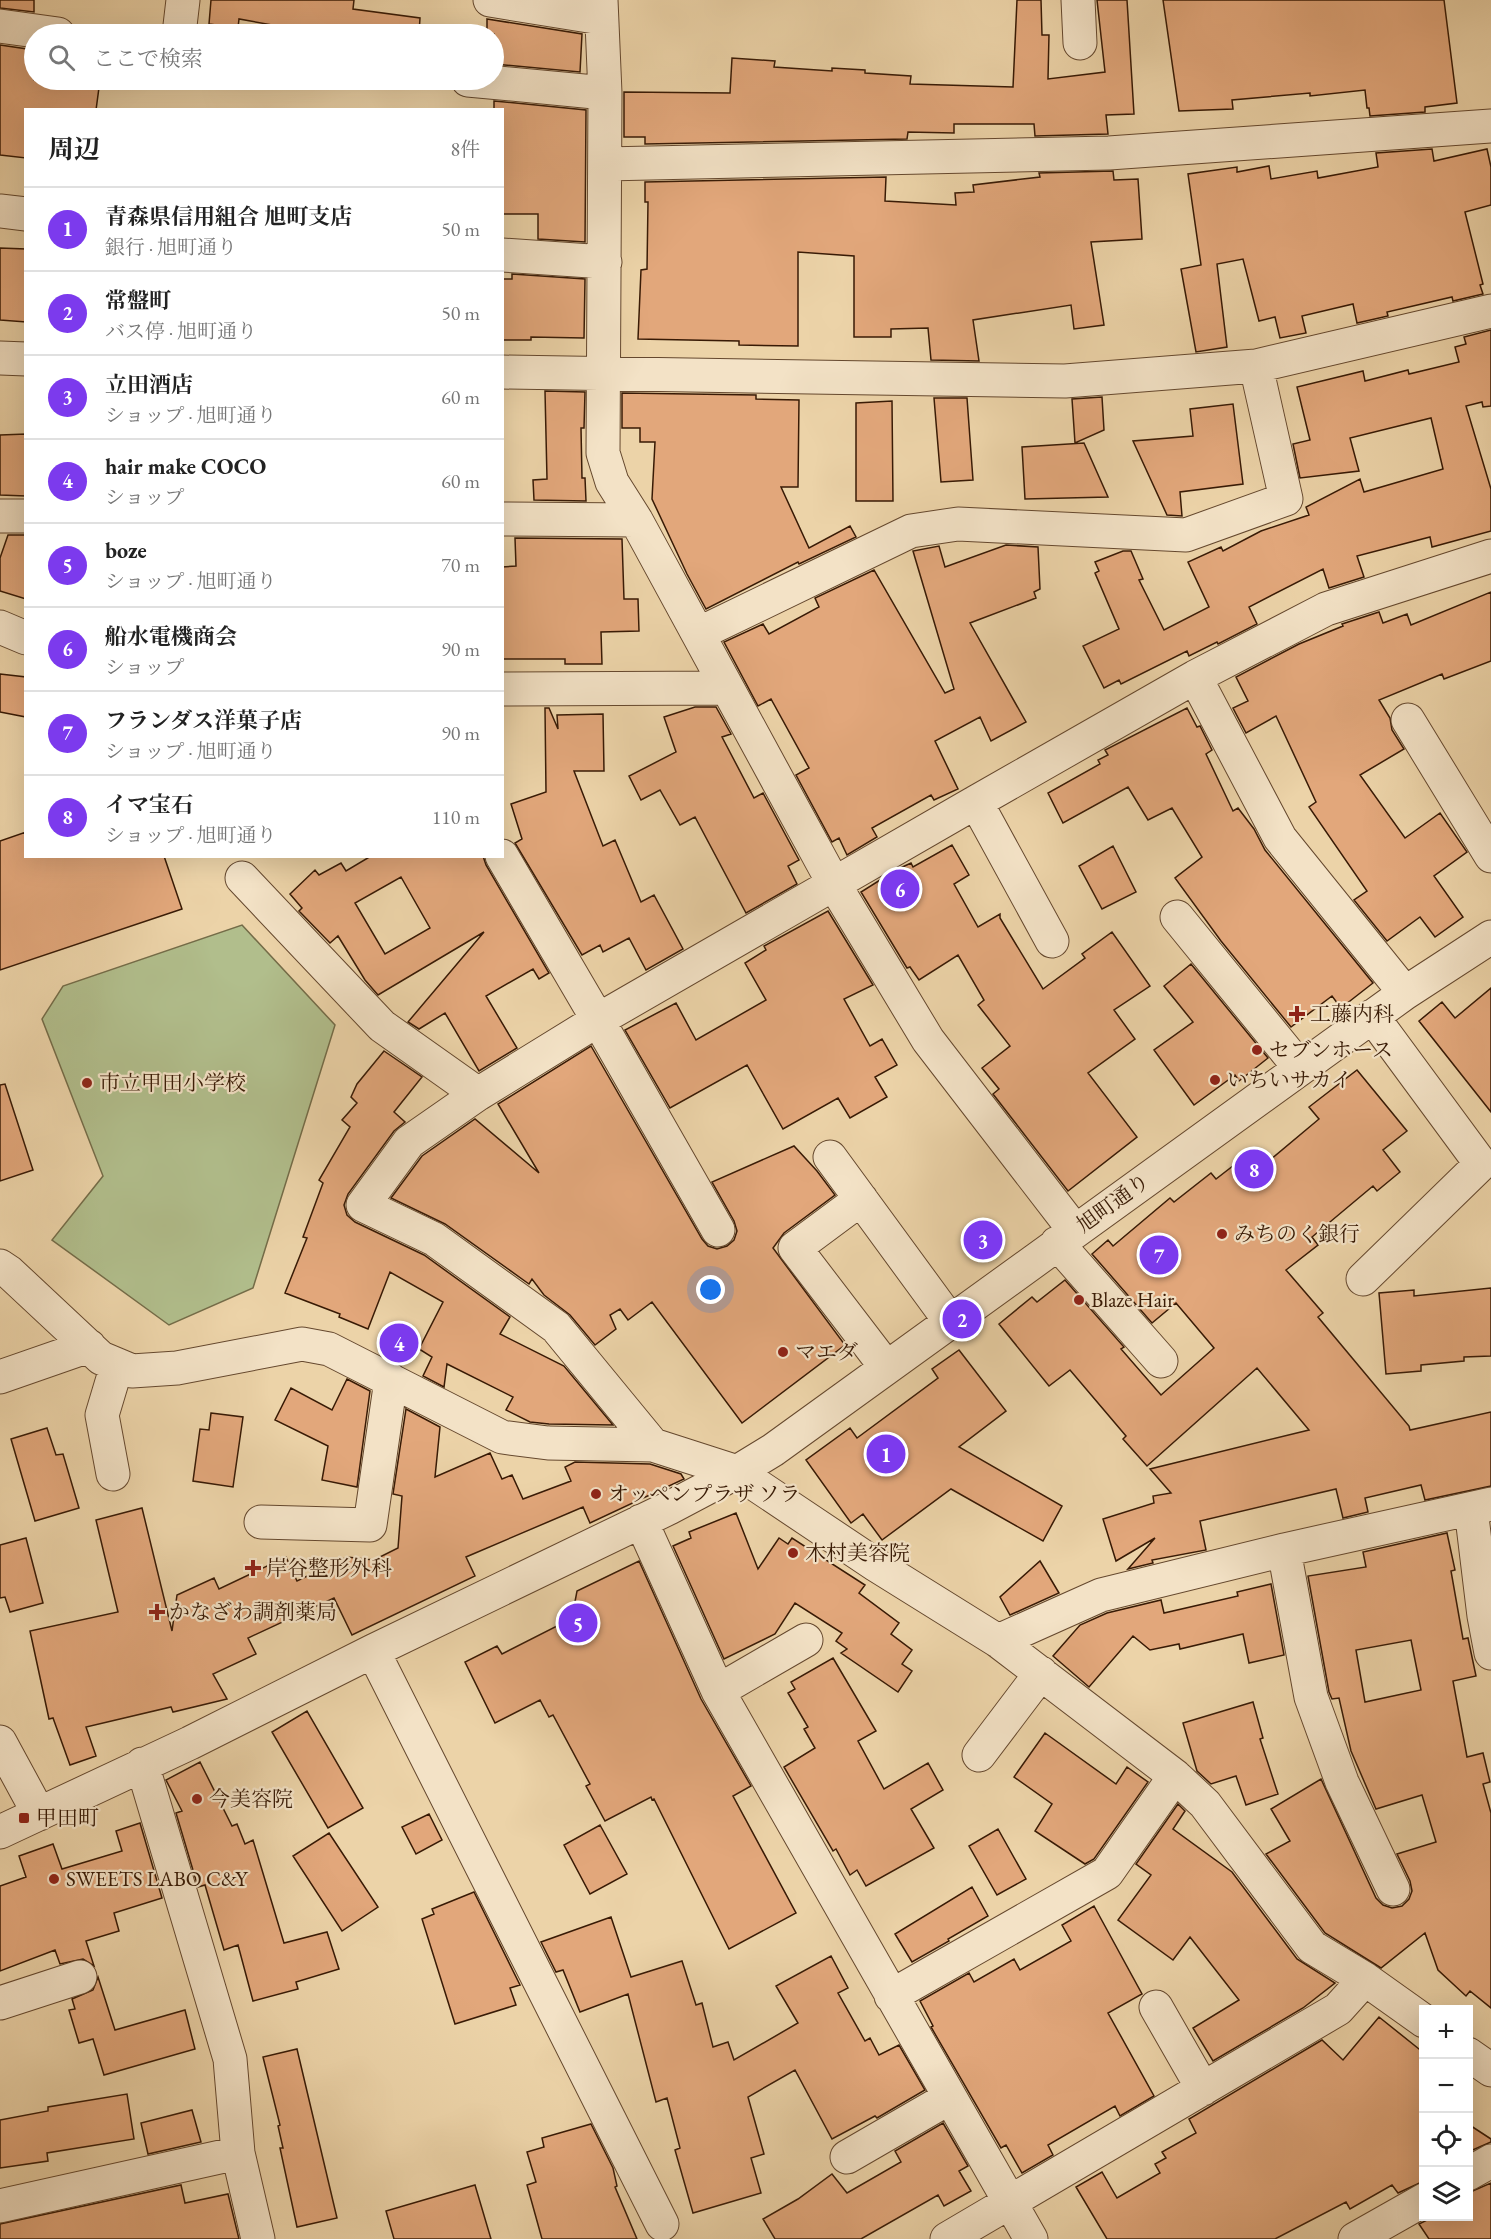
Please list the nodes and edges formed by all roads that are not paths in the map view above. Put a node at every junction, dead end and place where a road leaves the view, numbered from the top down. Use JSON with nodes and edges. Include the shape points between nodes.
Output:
{"nodes":[{"id":1,"x":183,"y":0,"type":"edge"},
{"id":2,"x":490,"y":0,"type":"edge"},
{"id":3,"x":1078,"y":0,"type":"edge"},
{"id":4,"x":601,"y":9,"type":"edge"},
{"id":5,"x":180,"y":24,"type":"edge"},
{"id":6,"x":0,"y":26,"type":"edge"},
{"id":7,"x":24,"y":29,"type":"edge"},
{"id":8,"x":1080,"y":43,"type":"dead end"},
{"id":9,"x":504,"y":83,"type":"edge"},
{"id":10,"x":605,"y":93,"type":"junction"},
{"id":11,"x":1491,"y":126,"type":"edge"},
{"id":12,"x":605,"y":164,"type":"junction"},
{"id":13,"x":0,"y":211,"type":"edge"},
{"id":14,"x":24,"y":214,"type":"edge"},
{"id":15,"x":504,"y":255,"type":"edge"},
{"id":16,"x":605,"y":262,"type":"junction"},
{"id":17,"x":1491,"y":311,"type":"edge"},
{"id":18,"x":0,"y":358,"type":"edge"},
{"id":19,"x":24,"y":359,"type":"edge"},
{"id":20,"x":1256,"y":366,"type":"junction"},
{"id":21,"x":504,"y":372,"type":"edge"},
{"id":22,"x":602,"y":375,"type":"junction"},
{"id":23,"x":0,"y":516,"type":"edge"},
{"id":24,"x":24,"y":516,"type":"edge"},
{"id":25,"x":504,"y":519,"type":"edge"},
{"id":26,"x":636,"y":520,"type":"junction"},
{"id":27,"x":1491,"y":556,"type":"edge"},
{"id":28,"x":0,"y":627,"type":"edge"},
{"id":29,"x":698,"y":634,"type":"junction"},
{"id":30,"x":24,"y":637,"type":"edge"},
{"id":31,"x":1195,"y":677,"type":"junction"},
{"id":32,"x":727,"y":688,"type":"junction"},
{"id":33,"x":504,"y":689,"type":"edge"},
{"id":34,"x":1408,"y":720,"type":"dead end"},
{"id":35,"x":976,"y":802,"type":"junction"},
{"id":36,"x":1491,"y":856,"type":"edge"},
{"id":37,"x":503,"y":858,"type":"edge"},
{"id":38,"x":242,"y":878,"type":"dead end"},
{"id":39,"x":834,"y":884,"type":"junction"},
{"id":40,"x":1177,"y":917,"type":"dead end"},
{"id":41,"x":1491,"y":937,"type":"edge"},
{"id":42,"x":1052,"y":941,"type":"dead end"},
{"id":43,"x":1405,"y":993,"type":"junction"},
{"id":44,"x":1372,"y":1016,"type":"junction"},
{"id":45,"x":598,"y":1020,"type":"junction"},
{"id":46,"x":1300,"y":1068,"type":"junction"},
{"id":47,"x":478,"y":1094,"type":"junction"},
{"id":48,"x":830,"y":1157,"type":"dead end"},
{"id":49,"x":861,"y":1199,"type":"junction"},
{"id":50,"x":718,"y":1230,"type":"dead end"},
{"id":51,"x":1066,"y":1237,"type":"junction"},
{"id":52,"x":0,"y":1266,"type":"edge"},
{"id":53,"x":1363,"y":1279,"type":"dead end"},
{"id":54,"x":950,"y":1321,"type":"junction"},
{"id":55,"x":88,"y":1346,"type":"junction"},
{"id":56,"x":1161,"y":1361,"type":"dead end"},
{"id":57,"x":117,"y":1365,"type":"junction"},
{"id":58,"x":886,"y":1367,"type":"junction"},
{"id":59,"x":0,"y":1377,"type":"edge"},
{"id":60,"x":391,"y":1380,"type":"junction"},
{"id":61,"x":653,"y":1445,"type":"junction"},
{"id":62,"x":737,"y":1472,"type":"junction"},
{"id":63,"x":113,"y":1474,"type":"dead end"},
{"id":64,"x":1481,"y":1507,"type":"edge"},
{"id":65,"x":641,"y":1521,"type":"junction"},
{"id":66,"x":261,"y":1522,"type":"dead end"},
{"id":67,"x":1284,"y":1550,"type":"junction"},
{"id":68,"x":806,"y":1640,"type":"dead end"},
{"id":69,"x":998,"y":1641,"type":"junction"},
{"id":70,"x":373,"y":1651,"type":"junction"},
{"id":71,"x":1491,"y":1653,"type":"edge"},
{"id":72,"x":1041,"y":1673,"type":"junction"},
{"id":73,"x":718,"y":1691,"type":"junction"},
{"id":74,"x":0,"y":1742,"type":"edge"},
{"id":75,"x":979,"y":1755,"type":"dead end"},
{"id":76,"x":142,"y":1764,"type":"junction"},
{"id":77,"x":1175,"y":1776,"type":"junction"},
{"id":78,"x":39,"y":1814,"type":"junction"},
{"id":79,"x":0,"y":1832,"type":"edge"},
{"id":80,"x":1393,"y":1888,"type":"dead end"},
{"id":81,"x":80,"y":1977,"type":"dead end"},
{"id":82,"x":1365,"y":1979,"type":"junction"},
{"id":83,"x":891,"y":1996,"type":"junction"},
{"id":84,"x":0,"y":2003,"type":"edge"},
{"id":85,"x":1156,"y":2007,"type":"dead end"},
{"id":86,"x":1419,"y":2017,"type":"edge"},
{"id":87,"x":1473,"y":2057,"type":"edge"},
{"id":88,"x":1491,"y":2070,"type":"edge"},
{"id":89,"x":1203,"y":2089,"type":"junction"},
{"id":90,"x":949,"y":2098,"type":"junction"},
{"id":91,"x":238,"y":2153,"type":"junction"},
{"id":92,"x":847,"y":2157,"type":"dead end"},
{"id":93,"x":1491,"y":2161,"type":"edge"},
{"id":94,"x":1473,"y":2171,"type":"edge"},
{"id":95,"x":1419,"y":2203,"type":"edge"},
{"id":96,"x":1010,"y":2204,"type":"junction"},
{"id":97,"x":0,"y":2206,"type":"edge"},
{"id":98,"x":662,"y":2224,"type":"dead end"},
{"id":99,"x":258,"y":2239,"type":"edge"},
{"id":100,"x":947,"y":2239,"type":"edge"},
{"id":101,"x":1030,"y":2239,"type":"edge"},
{"id":102,"x":1355,"y":2239,"type":"edge"}],
"edges":[{"from":1,"to":5,"type":"street"},
{"from":2,"to":4,"type":"street"},
{"from":3,"to":8,"type":"street"},
{"from":4,"to":10,"type":"street"},
{"from":6,"to":7,"type":"street"},
{"from":9,"to":10,"type":"street"},
{"from":10,"to":12,"type":"street"},
{"from":11,"to":12,"type":"street","via":[[1109,153]]},
{"from":12,"to":16,"type":"street"},
{"from":13,"to":14,"type":"street"},
{"from":15,"to":16,"type":"street"},
{"from":16,"to":22,"type":"street"},
{"from":17,"to":20,"type":"street"},
{"from":18,"to":19,"type":"street"},
{"from":20,"to":22,"type":"street","via":[[1065,381]]},
{"from":20,"to":29,"type":"street","via":[[1286,499],[1186,535],[958,524],[911,531]]},
{"from":21,"to":22,"type":"street"},
{"from":22,"to":26,"type":"street","via":[[603,453],[612,482]]},
{"from":23,"to":24,"type":"street"},
{"from":25,"to":26,"type":"street"},
{"from":26,"to":29,"type":"street"},
{"from":27,"to":31,"type":"street","via":[[1326,609]]},
{"from":28,"to":30,"type":"street"},
{"from":29,"to":32,"type":"street"},
{"from":31,"to":35,"type":"street"},
{"from":31,"to":43,"type":"street","via":[[1280,838]]},
{"from":32,"to":33,"type":"street"},
{"from":32,"to":39,"type":"street"},
{"from":34,"to":36,"type":"street"},
{"from":35,"to":39,"type":"street"},
{"from":35,"to":42,"type":"street"},
{"from":37,"to":45,"type":"street"},
{"from":38,"to":47,"type":"street","via":[[382,1026]]},
{"from":39,"to":45,"type":"street"},
{"from":39,"to":51,"type":"street","via":[[927,1040]]},
{"from":40,"to":46,"type":"street"},
{"from":41,"to":43,"type":"street","name":"旭町通り"},
{"from":43,"to":44,"type":"street","name":"旭町通り"},
{"from":44,"to":46,"type":"street","name":"旭町通り"},
{"from":44,"to":53,"type":"street","via":[[1481,1164]]},
{"from":45,"to":47,"type":"street"},
{"from":45,"to":50,"type":"street"},
{"from":46,"to":51,"type":"street","name":"旭町通り"},
{"from":47,"to":61,"type":"street","via":[[409,1142],[363,1205],[434,1239],[556,1327]]},
{"from":48,"to":49,"type":"street"},
{"from":49,"to":54,"type":"street"},
{"from":49,"to":58,"type":"street","via":[[795,1248]]},
{"from":51,"to":54,"type":"street","name":"旭町通り"},
{"from":51,"to":56,"type":"street"},
{"from":52,"to":55,"type":"street"},
{"from":54,"to":58,"type":"street","name":"旭町通り"},
{"from":55,"to":57,"type":"street"},
{"from":55,"to":59,"type":"street"},
{"from":57,"to":60,"type":"street","via":[[132,1371],[177,1368],[302,1344],[329,1349]]},
{"from":57,"to":63,"type":"street","via":[[102,1415]]},
{"from":58,"to":62,"type":"street","name":"旭町通り"},
{"from":60,"to":61,"type":"street","via":[[502,1437],[548,1443]]},
{"from":60,"to":66,"type":"street","via":[[370,1525]]},
{"from":61,"to":62,"type":"street"},
{"from":62,"to":65,"type":"street","name":"旭町通り"},
{"from":62,"to":69,"type":"street"},
{"from":64,"to":67,"type":"street"},
{"from":64,"to":71,"type":"street","via":[[1484,1616]]},
{"from":65,"to":70,"type":"street","name":"旭町通り"},
{"from":65,"to":73,"type":"street"},
{"from":67,"to":69,"type":"street","via":[[1101,1595]]},
{"from":67,"to":80,"type":"street","via":[[1311,1697],[1342,1782]]},
{"from":68,"to":73,"type":"street"},
{"from":69,"to":72,"type":"street"},
{"from":70,"to":76,"type":"street","name":"旭町通り"},
{"from":70,"to":98,"type":"street"},
{"from":72,"to":75,"type":"street"},
{"from":72,"to":77,"type":"street"},
{"from":73,"to":83,"type":"street"},
{"from":74,"to":78,"type":"street"},
{"from":76,"to":78,"type":"street","name":"旭町通り"},
{"from":76,"to":91,"type":"street","via":[[230,2059]]},
{"from":77,"to":82,"type":"street","via":[[1205,1804],[1312,1947]]},
{"from":77,"to":83,"type":"street","via":[[1107,1873]]},
{"from":78,"to":79,"type":"street","name":"旭町通り"},
{"from":81,"to":84,"type":"street"},
{"from":82,"to":86,"type":"street"},
{"from":82,"to":89,"type":"street","via":[[1338,2009]]},
{"from":83,"to":90,"type":"street"},
{"from":85,"to":89,"type":"street"},
{"from":87,"to":88,"type":"street"},
{"from":89,"to":96,"type":"street"},
{"from":90,"to":92,"type":"street"},
{"from":90,"to":96,"type":"street"},
{"from":91,"to":97,"type":"street"},
{"from":91,"to":99,"type":"street"},
{"from":93,"to":94,"type":"street"},
{"from":95,"to":102,"type":"street"},
{"from":96,"to":100,"type":"street"},
{"from":96,"to":101,"type":"street"}]}
